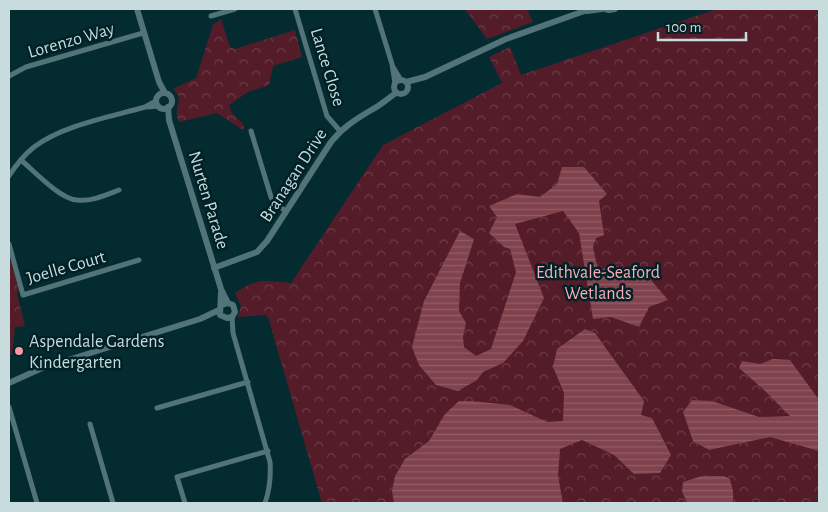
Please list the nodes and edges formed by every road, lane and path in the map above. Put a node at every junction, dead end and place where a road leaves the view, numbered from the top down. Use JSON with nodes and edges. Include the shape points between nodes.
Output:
{"nodes":[{"id":1,"x":137,"y":9,"type":"edge"},
{"id":2,"x":235,"y":9,"type":"edge"},
{"id":3,"x":295,"y":9,"type":"edge"},
{"id":4,"x":376,"y":9,"type":"edge"},
{"id":5,"x":604,"y":9,"type":"edge"},
{"id":6,"x":614,"y":9,"type":"edge"},
{"id":7,"x":588,"y":10,"type":"edge"},
{"id":8,"x":211,"y":16,"type":"dead end"},
{"id":9,"x":143,"y":33,"type":"junction"},
{"id":10,"x":9,"y":76,"type":"edge"},
{"id":11,"x":400,"y":85,"type":"junction"},
{"id":12,"x":161,"y":102,"type":"junction"},
{"id":13,"x":251,"y":131,"type":"dead end"},
{"id":14,"x":340,"y":131,"type":"junction"},
{"id":15,"x":21,"y":160,"type":"junction"},
{"id":16,"x":9,"y":176,"type":"edge"},
{"id":17,"x":119,"y":190,"type":"dead end"},
{"id":18,"x":286,"y":212,"type":"junction"},
{"id":19,"x":9,"y":244,"type":"edge"},
{"id":20,"x":139,"y":260,"type":"dead end"},
{"id":21,"x":213,"y":265,"type":"junction"},
{"id":22,"x":223,"y":310,"type":"junction"},
{"id":23,"x":232,"y":317,"type":"junction"},
{"id":24,"x":233,"y":333,"type":"junction"},
{"id":25,"x":26,"y":375,"type":"junction"},
{"id":26,"x":248,"y":382,"type":"junction"},
{"id":27,"x":9,"y":383,"type":"edge"},
{"id":28,"x":9,"y":388,"type":"edge"},
{"id":29,"x":9,"y":408,"type":"edge"},
{"id":30,"x":157,"y":408,"type":"dead end"},
{"id":31,"x":90,"y":424,"type":"dead end"},
{"id":32,"x":268,"y":451,"type":"junction"},
{"id":33,"x":37,"y":503,"type":"edge"},
{"id":34,"x":113,"y":503,"type":"edge"},
{"id":35,"x":185,"y":503,"type":"edge"},
{"id":36,"x":266,"y":503,"type":"edge"}],
"edges":[{"from":1,"to":9,"type":"street","name":"Nurten Parade"},
{"from":2,"to":8,"type":"street"},
{"from":3,"to":14,"type":"street","name":"Lance Close","via":[[327,116]]},
{"from":4,"to":11,"type":"street"},
{"from":5,"to":6,"type":"street","name":"Branagan Drive"},
{"from":5,"to":7,"type":"street","name":"Branagan Drive"},
{"from":7,"to":11,"type":"street","name":"Branagan Drive","via":[[495,44]]},
{"from":9,"to":10,"type":"street","name":"Lorenzo Way","via":[[26,67]]},
{"from":9,"to":12,"type":"street","name":"Nurten Parade","via":[[159,82]]},
{"from":11,"to":14,"type":"street","name":"Branagan Drive"},
{"from":12,"to":15,"type":"street","via":[[60,132],[34,147]]},
{"from":12,"to":21,"type":"street","name":"Nurten Parade"},
{"from":13,"to":18,"type":"street","via":[[271,197]]},
{"from":14,"to":18,"type":"street","name":"Branagan Drive"},
{"from":15,"to":16,"type":"street"},
{"from":15,"to":17,"type":"street","via":[[63,195],[76,200],[92,199]]},
{"from":18,"to":21,"type":"street","name":"Branagan Drive","via":[[257,252]]},
{"from":19,"to":20,"type":"street","name":"Joelle Court","via":[[23,295]]},
{"from":21,"to":22,"type":"street","name":"Nurten Parade"},
{"from":22,"to":23,"type":"street"},
{"from":22,"to":23,"type":"street","via":[[234,307]]},
{"from":22,"to":24,"type":"street","name":"Nurten Parade"},
{"from":22,"to":25,"type":"street"},
{"from":23,"to":24,"type":"street","name":"Nurten Parade"},
{"from":24,"to":26,"type":"street","name":"Nurten Parade"},
{"from":25,"to":27,"type":"street"},
{"from":25,"to":28,"type":"street"},
{"from":26,"to":30,"type":"street"},
{"from":26,"to":32,"type":"street","name":"Nurten Parade"},
{"from":29,"to":33,"type":"street"},
{"from":31,"to":34,"type":"street"},
{"from":32,"to":35,"type":"street","via":[[177,477]]},
{"from":32,"to":36,"type":"street","name":"Nurten Parade","via":[[271,475]]}]}
